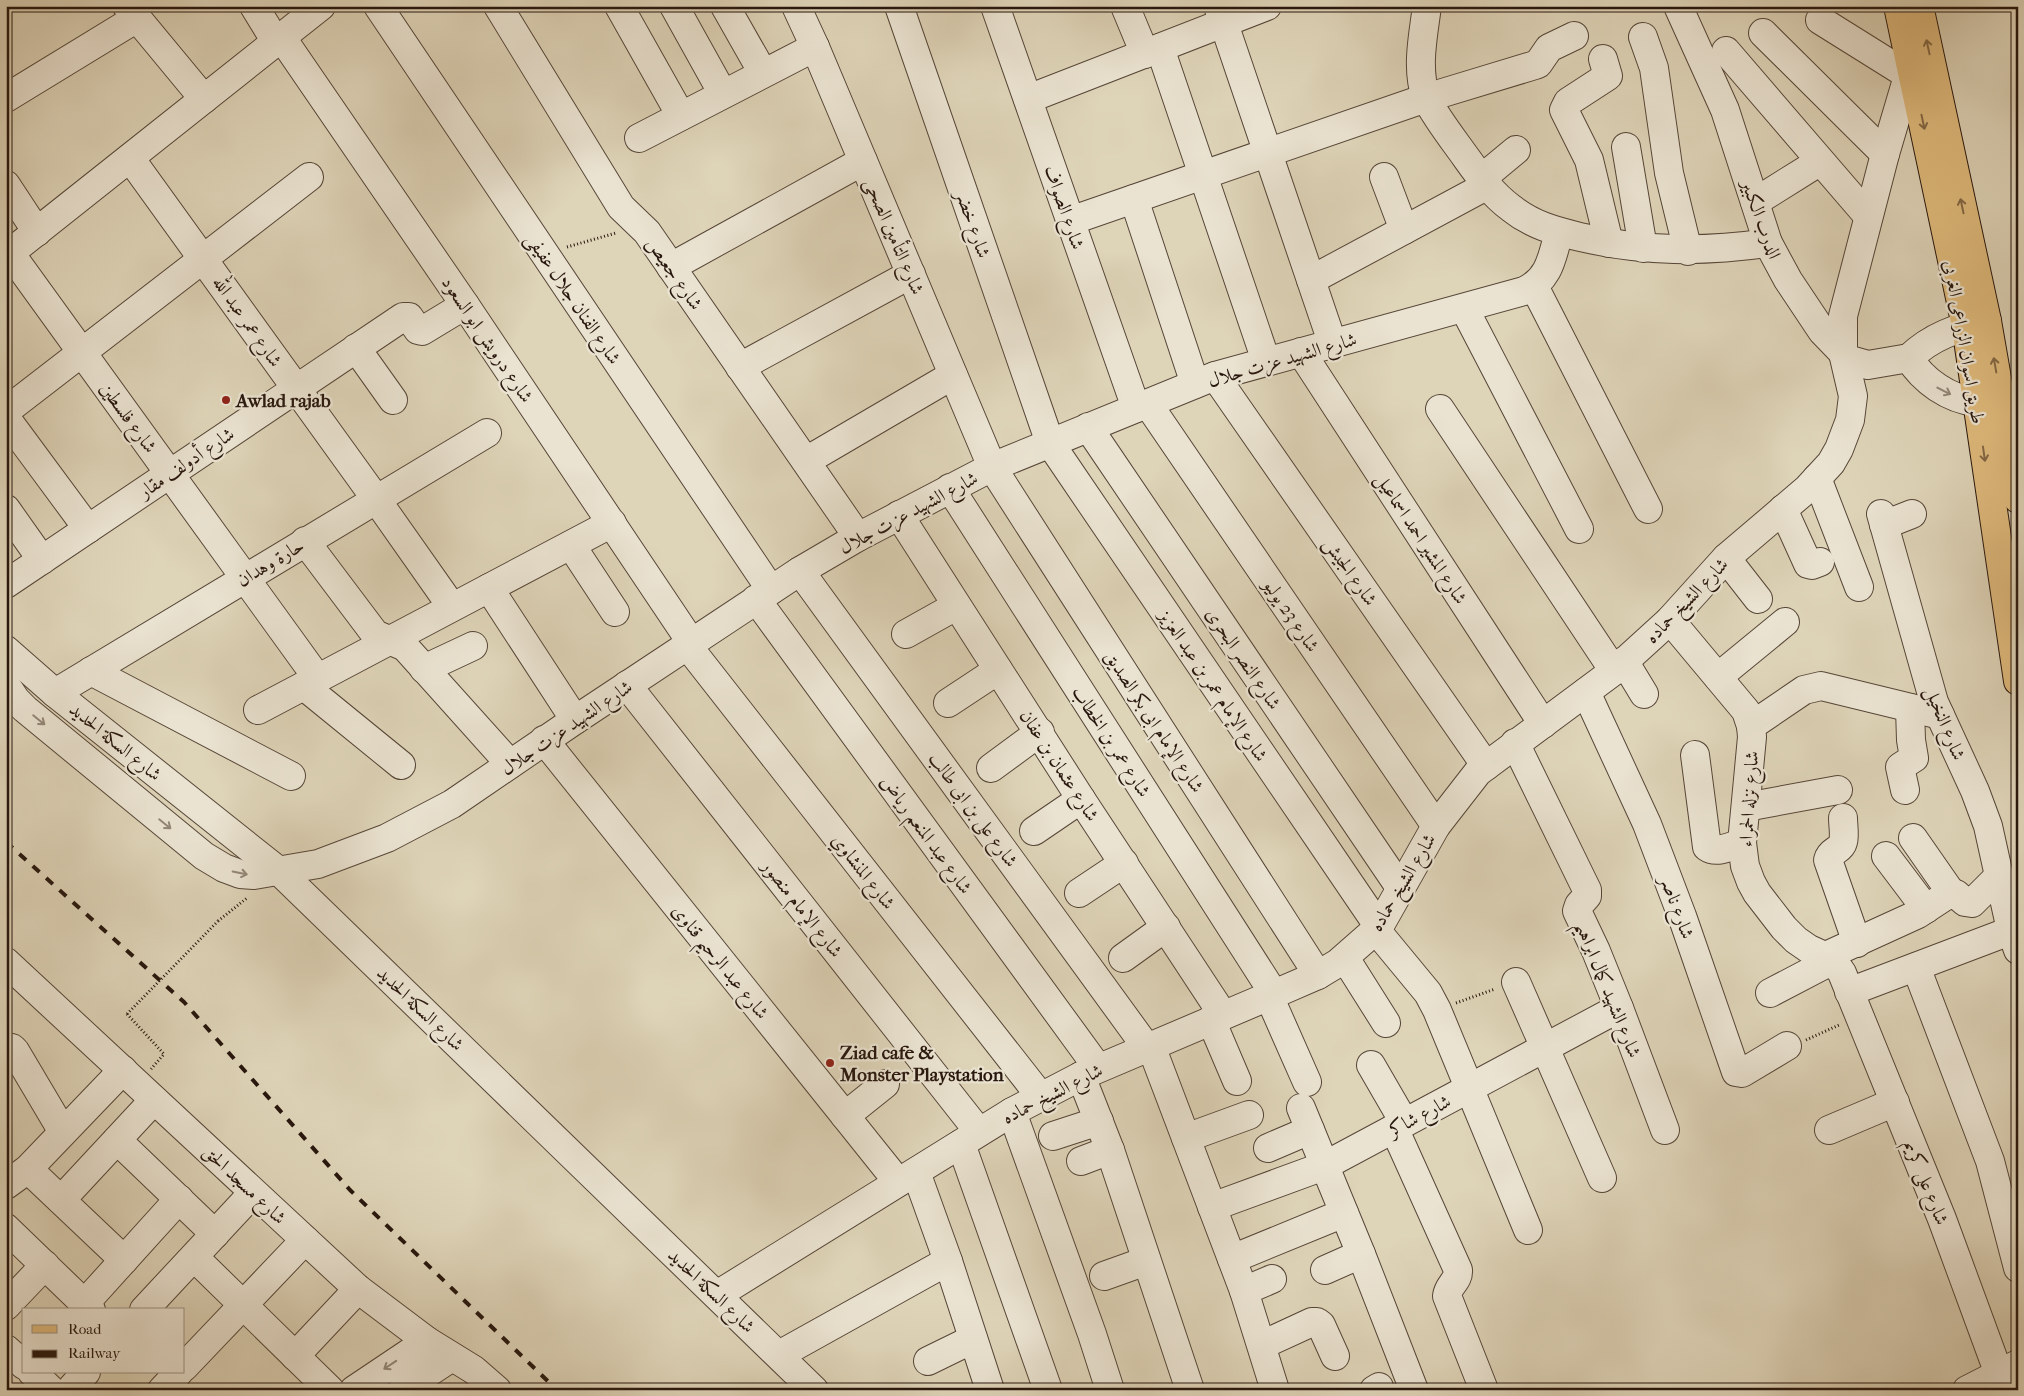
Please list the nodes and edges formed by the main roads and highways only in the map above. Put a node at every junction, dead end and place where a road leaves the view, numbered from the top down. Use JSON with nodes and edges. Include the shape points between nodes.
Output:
{"nodes":[{"id":1,"x":1898,"y":6,"type":"edge"},
{"id":2,"x":1919,"y":6,"type":"edge"},
{"id":3,"x":1976,"y":323,"type":"junction"},
{"id":4,"x":1989,"y":401,"type":"junction"},
{"id":5,"x":2018,"y":500,"type":"edge"},
{"id":6,"x":2018,"y":681,"type":"edge"}],
"edges":[{"from":1,"to":3,"type":"main road","name":"طريق اسوان الزراعى الغربى","one_way":true,"via":[[1910,71]]},
{"from":3,"to":2,"type":"main road","name":"طريق اسوان الزراعى الغربى","one_way":true},
{"from":3,"to":4,"type":"main road","name":"طريق اسوان الزراعى الغربى"},
{"from":4,"to":5,"type":"main road","name":"طريق اسوان الزراعى الغربى"},
{"from":4,"to":6,"type":"main road","name":"طريق اسوان الزراعى الغربى","one_way":true}]}
